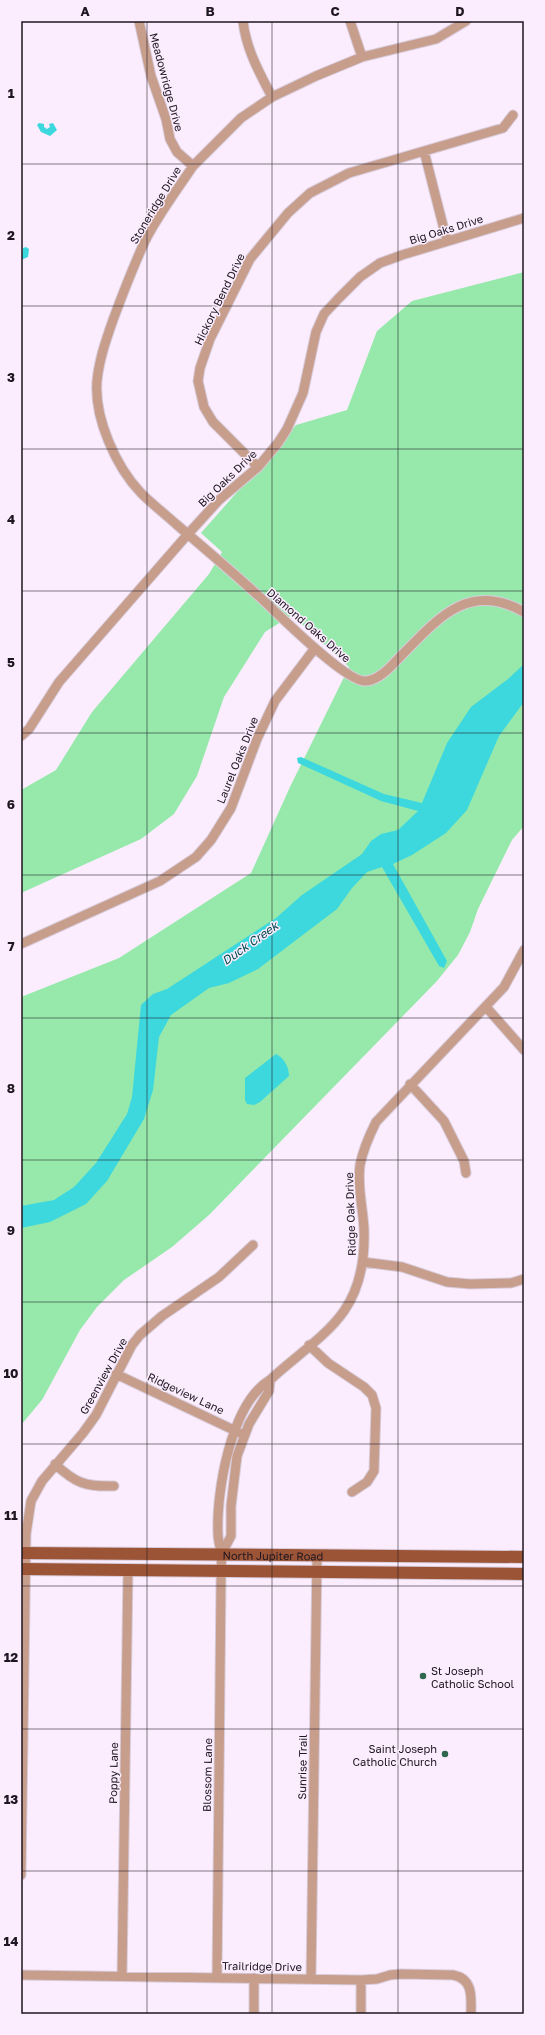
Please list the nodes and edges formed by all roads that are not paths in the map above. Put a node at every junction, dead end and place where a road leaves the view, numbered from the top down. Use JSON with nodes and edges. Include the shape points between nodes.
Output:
{"nodes":[{"id":1,"x":139,"y":21,"type":"edge"},
{"id":2,"x":242,"y":21,"type":"edge"},
{"id":3,"x":350,"y":21,"type":"edge"},
{"id":4,"x":466,"y":21,"type":"edge"},
{"id":5,"x":362,"y":58,"type":"junction"},
{"id":6,"x":272,"y":97,"type":"junction"},
{"id":7,"x":513,"y":115,"type":"dead end"},
{"id":8,"x":424,"y":151,"type":"junction"},
{"id":9,"x":193,"y":166,"type":"junction"},
{"id":10,"x":524,"y":218,"type":"edge"},
{"id":11,"x":447,"y":241,"type":"junction"},
{"id":12,"x":258,"y":467,"type":"junction"},
{"id":13,"x":188,"y":534,"type":"junction"},
{"id":14,"x":524,"y":612,"type":"edge"},
{"id":15,"x":315,"y":648,"type":"junction"},
{"id":16,"x":21,"y":736,"type":"edge"},
{"id":17,"x":21,"y":944,"type":"edge"},
{"id":18,"x":524,"y":950,"type":"edge"},
{"id":19,"x":486,"y":1007,"type":"junction"},
{"id":20,"x":524,"y":1050,"type":"edge"},
{"id":21,"x":410,"y":1084,"type":"junction"},
{"id":22,"x":466,"y":1173,"type":"dead end"},
{"id":23,"x":253,"y":1245,"type":"dead end"},
{"id":24,"x":363,"y":1262,"type":"junction"},
{"id":25,"x":524,"y":1279,"type":"edge"},
{"id":26,"x":309,"y":1345,"type":"junction"},
{"id":27,"x":116,"y":1374,"type":"junction"},
{"id":28,"x":270,"y":1380,"type":"junction"},
{"id":29,"x":235,"y":1430,"type":"junction"},
{"id":30,"x":244,"y":1435,"type":"junction"},
{"id":31,"x":55,"y":1464,"type":"junction"},
{"id":32,"x":114,"y":1486,"type":"dead end"},
{"id":33,"x":352,"y":1492,"type":"dead end"},
{"id":34,"x":24,"y":1553,"type":"edge"},
{"id":35,"x":221,"y":1555,"type":"junction"},
{"id":36,"x":317,"y":1556,"type":"junction"},
{"id":37,"x":388,"y":1556,"type":"junction"},
{"id":38,"x":474,"y":1557,"type":"junction"},
{"id":39,"x":524,"y":1557,"type":"edge"},
{"id":40,"x":24,"y":1569,"type":"edge"},
{"id":41,"x":128,"y":1571,"type":"junction"},
{"id":42,"x":221,"y":1572,"type":"junction"},
{"id":43,"x":317,"y":1572,"type":"junction"},
{"id":44,"x":388,"y":1573,"type":"junction"},
{"id":45,"x":474,"y":1574,"type":"junction"},
{"id":46,"x":524,"y":1574,"type":"edge"},
{"id":47,"x":21,"y":1875,"type":"edge"},
{"id":48,"x":21,"y":1975,"type":"edge"},
{"id":49,"x":122,"y":1976,"type":"junction"},
{"id":50,"x":216,"y":1977,"type":"junction"},
{"id":51,"x":254,"y":1978,"type":"junction"},
{"id":52,"x":311,"y":1979,"type":"junction"},
{"id":53,"x":361,"y":1980,"type":"junction"},
{"id":54,"x":254,"y":2014,"type":"edge"},
{"id":55,"x":361,"y":2014,"type":"edge"},
{"id":56,"x":471,"y":2014,"type":"edge"}],
"edges":[{"from":1,"to":9,"type":"street","name":"Meadowridge Drive","via":[[150,76],[166,119],[170,139],[177,152]]},
{"from":2,"to":6,"type":"street","via":[[253,59]]},
{"from":3,"to":5,"type":"street"},
{"from":4,"to":5,"type":"street","name":"Stoneridge Drive","via":[[436,39]]},
{"from":5,"to":6,"type":"street","name":"Stoneridge Drive"},
{"from":6,"to":9,"type":"street","name":"Stoneridge Drive","via":[[241,118]]},
{"from":7,"to":8,"type":"street","name":"Hickory Bend Drive","via":[[503,128]]},
{"from":8,"to":11,"type":"street"},
{"from":8,"to":12,"type":"street","name":"Hickory Bend Drive","via":[[349,173],[310,193],[288,213],[250,259],[210,339],[198,381],[204,408],[213,422]]},
{"from":9,"to":13,"type":"street","name":"Stoneridge Drive","via":[[143,247],[103,348],[97,382],[98,408],[109,444],[121,468],[140,493]]},
{"from":10,"to":11,"type":"street","name":"Big Oaks Drive"},
{"from":11,"to":12,"type":"street","name":"Big Oaks Drive","via":[[380,263],[360,277],[329,309],[316,332],[295,412],[278,443]]},
{"from":12,"to":13,"type":"street","name":"Big Oaks Drive","via":[[219,500]]},
{"from":13,"to":15,"type":"street","name":"Diamond Oaks Drive"},
{"from":13,"to":16,"type":"street","name":"Big Oaks Drive","via":[[59,682],[30,730]]},
{"from":14,"to":15,"type":"street","name":"Diamond Oaks Drive","via":[[504,603],[475,600],[460,605],[443,614],[378,678],[363,682],[353,678]]},
{"from":15,"to":17,"type":"street","name":"Laurel Oaks Drive","via":[[274,701],[257,738],[232,808],[211,840],[196,857],[160,881]]},
{"from":18,"to":19,"type":"street","name":"Ridge Oak Drive","via":[[504,987]]},
{"from":19,"to":20,"type":"street"},
{"from":19,"to":21,"type":"street","name":"Ridge Oak Drive"},
{"from":21,"to":22,"type":"street","via":[[444,1121],[464,1161]]},
{"from":21,"to":24,"type":"street","name":"Ridge Oak Drive","via":[[376,1122],[360,1166]]},
{"from":23,"to":27,"type":"street","name":"Greenview Drive","via":[[218,1276],[148,1327],[132,1345]]},
{"from":24,"to":25,"type":"street","via":[[402,1266],[447,1282],[511,1283]]},
{"from":24,"to":26,"type":"street","name":"Ridge Oak Drive","via":[[359,1281],[344,1311]]},
{"from":26,"to":28,"type":"street","name":"Ridge Oak Drive"},
{"from":26,"to":33,"type":"street","via":[[328,1363],[364,1387],[372,1395],[376,1408],[374,1471],[367,1482]]},
{"from":27,"to":29,"type":"street","name":"Ridgeview Lane"},
{"from":27,"to":31,"type":"street","name":"Greenview Drive","via":[[96,1415]]},
{"from":28,"to":29,"type":"street","name":"Ridge Oak Drive","via":[[262,1385],[248,1403]]},
{"from":28,"to":30,"type":"street","name":"Ridge Oak Drive","via":[[269,1391],[257,1408]]},
{"from":29,"to":30,"type":"street","name":"Ridgeview Lane"},
{"from":29,"to":35,"type":"street","name":"Ridge Oak Drive","via":[[227,1454],[220,1503],[218,1535]]},
{"from":30,"to":35,"type":"street","name":"Ridge Oak Drive","via":[[237,1456],[232,1536]]},
{"from":31,"to":32,"type":"street","via":[[80,1483]]},
{"from":31,"to":34,"type":"street","name":"Greenview Drive","via":[[31,1501]]},
{"from":34,"to":35,"type":"main road","name":"North Jupiter Road"},
{"from":34,"to":40,"type":"street","name":"Greenview Drive"},
{"from":35,"to":36,"type":"main road","name":"North Jupiter Road"},
{"from":35,"to":42,"type":"street","name":"Blossom Lane"},
{"from":36,"to":37,"type":"main road","name":"North Jupiter Road"},
{"from":36,"to":43,"type":"street","name":"Sunrise Trail"},
{"from":37,"to":38,"type":"main road","name":"North Jupiter Road"},
{"from":37,"to":44,"type":"main road"},
{"from":38,"to":39,"type":"main road","name":"North Jupiter Road"},
{"from":38,"to":45,"type":"main road"},
{"from":40,"to":41,"type":"main road","name":"North Jupiter Road"},
{"from":40,"to":47,"type":"street","name":"Greenview Drive"},
{"from":41,"to":42,"type":"main road","name":"North Jupiter Road"},
{"from":41,"to":49,"type":"street","name":"Poppy Lane"},
{"from":42,"to":43,"type":"main road","name":"North Jupiter Road"},
{"from":42,"to":50,"type":"street","name":"Blossom Lane"},
{"from":43,"to":44,"type":"main road","name":"North Jupiter Road"},
{"from":43,"to":52,"type":"street","name":"Sunrise Trail"},
{"from":44,"to":45,"type":"main road","name":"North Jupiter Road"},
{"from":45,"to":46,"type":"main road","name":"North Jupiter Road"},
{"from":48,"to":49,"type":"street","name":"Trailridge Drive"},
{"from":49,"to":50,"type":"street","name":"Trailridge Drive"},
{"from":50,"to":51,"type":"street","name":"Trailridge Drive"},
{"from":51,"to":52,"type":"street","name":"Trailridge Drive"},
{"from":51,"to":54,"type":"street"},
{"from":52,"to":53,"type":"street","name":"Trailridge Drive"},
{"from":53,"to":55,"type":"street"},
{"from":53,"to":56,"type":"street","name":"Trailridge Drive","via":[[401,1974],[461,1976],[471,1990]]}]}
